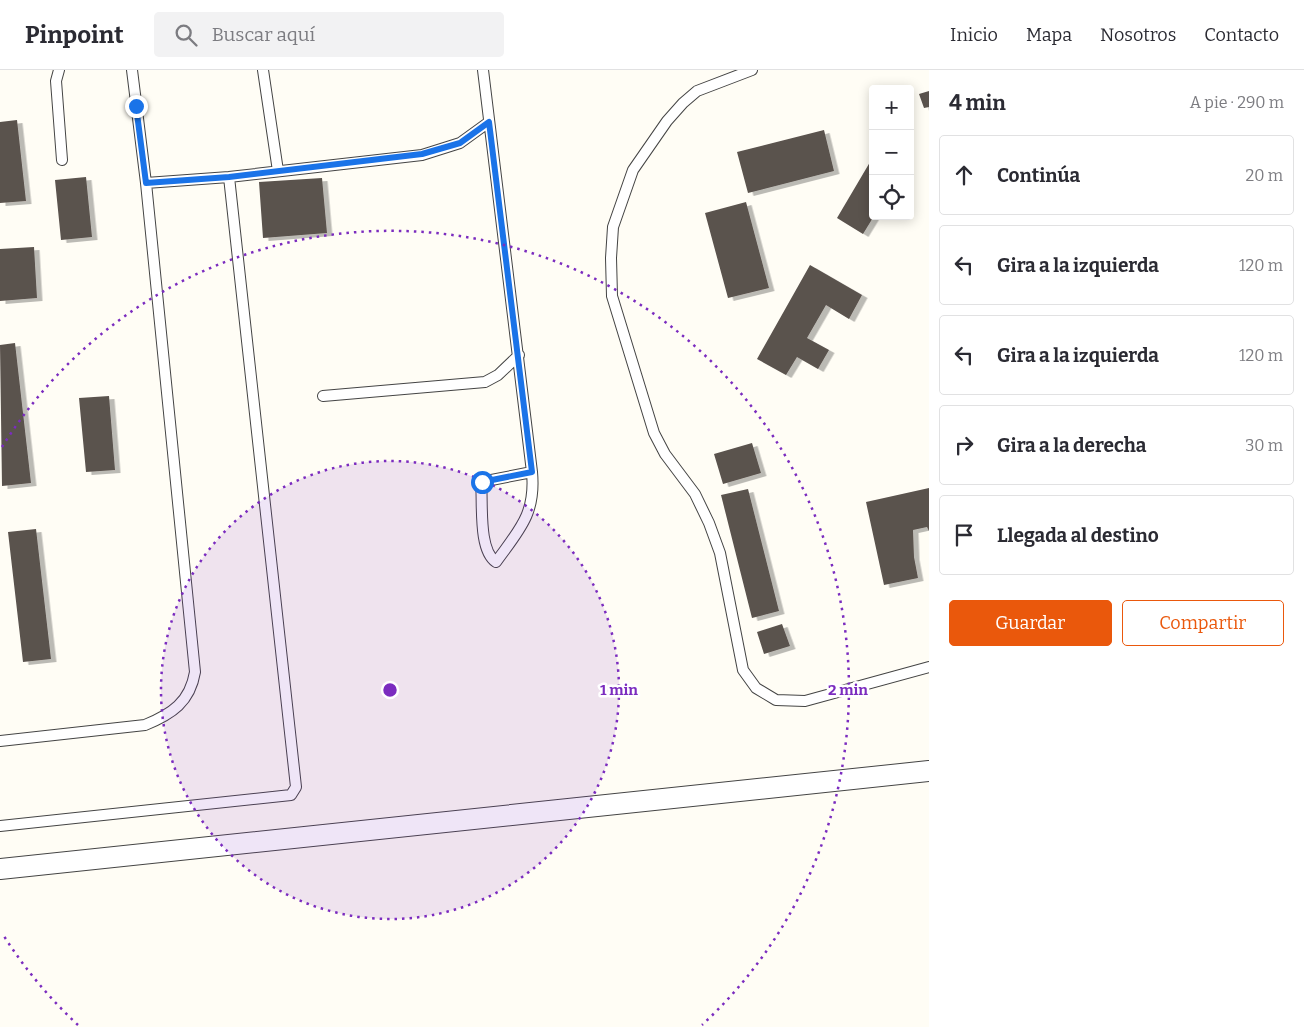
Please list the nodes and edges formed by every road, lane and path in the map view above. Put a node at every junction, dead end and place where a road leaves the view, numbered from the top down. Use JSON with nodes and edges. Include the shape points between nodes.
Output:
{"nodes":[{"id":1,"x":59,"y":70,"type":"edge"},
{"id":2,"x":132,"y":70,"type":"edge"},
{"id":3,"x":263,"y":70,"type":"edge"},
{"id":4,"x":484,"y":70,"type":"edge"},
{"id":5,"x":752,"y":70,"type":"edge"},
{"id":6,"x":489,"y":122,"type":"junction"},
{"id":7,"x":62,"y":160,"type":"dead end"},
{"id":8,"x":278,"y":171,"type":"junction"},
{"id":9,"x":229,"y":177,"type":"junction"},
{"id":10,"x":146,"y":183,"type":"junction"},
{"id":11,"x":519,"y":355,"type":"junction"},
{"id":12,"x":324,"y":396,"type":"dead end"},
{"id":13,"x":532,"y":472,"type":"junction"},
{"id":14,"x":929,"y":667,"type":"edge"},
{"id":15,"x":0,"y":741,"type":"edge"},
{"id":16,"x":929,"y":771,"type":"edge"},
{"id":17,"x":0,"y":826,"type":"edge"},
{"id":18,"x":0,"y":870,"type":"edge"}],
"edges":[{"from":1,"to":7,"type":"lane","via":[[56,81]]},
{"from":2,"to":10,"type":"lane"},
{"from":3,"to":8,"type":"lane"},
{"from":4,"to":6,"type":"lane"},
{"from":5,"to":14,"type":"lane","via":[[697,91],[667,121],[633,170],[613,227],[612,296],[654,433],[664,454],[695,494],[720,553],[743,670],[756,688],[776,700],[805,701]]},
{"from":6,"to":8,"type":"lane","via":[[460,143],[422,154]]},
{"from":6,"to":11,"type":"lane"},
{"from":8,"to":9,"type":"lane"},
{"from":9,"to":10,"type":"lane"},
{"from":9,"to":17,"type":"lane","via":[[296,787],[291,795]]},
{"from":10,"to":15,"type":"lane","via":[[195,672],[192,688],[165,717],[145,725]]},
{"from":11,"to":12,"type":"lane","via":[[486,382]]},
{"from":11,"to":13,"type":"lane"},
{"from":13,"to":13,"type":"lane","via":[[482,482],[485,546],[489,557],[496,562],[529,514]]},
{"from":16,"to":18,"type":"street"}]}
